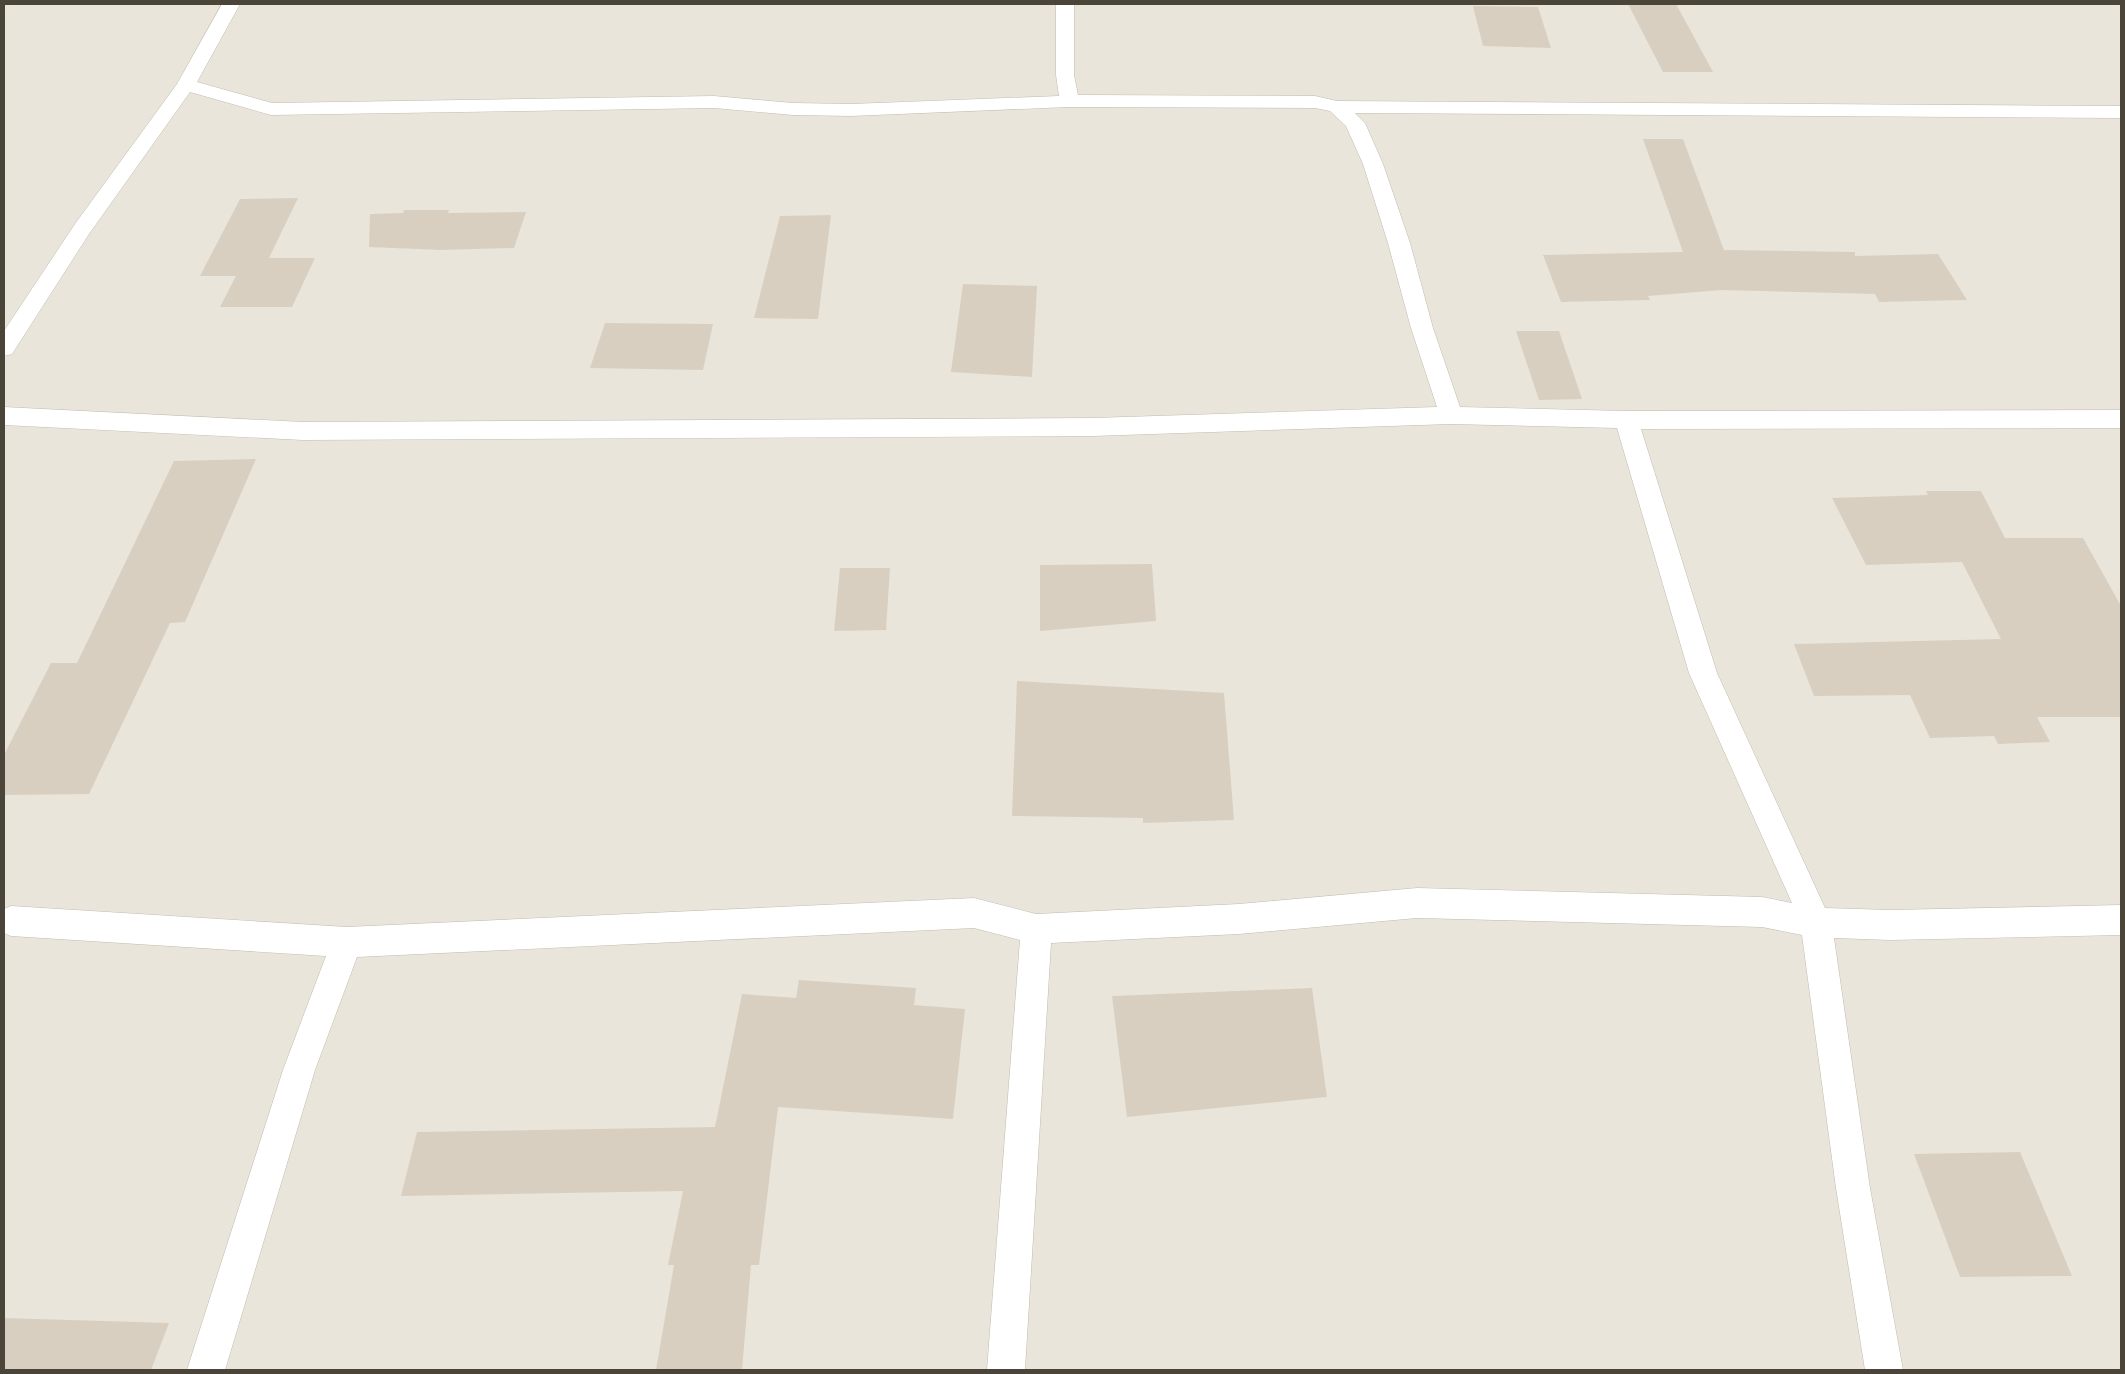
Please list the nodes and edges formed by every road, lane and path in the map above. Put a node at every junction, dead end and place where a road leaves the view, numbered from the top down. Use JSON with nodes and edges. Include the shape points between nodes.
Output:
{"nodes":[{"id":1,"x":232,"y":4,"type":"edge"},
{"id":2,"x":1065,"y":4,"type":"edge"},
{"id":3,"x":186,"y":85,"type":"junction"},
{"id":4,"x":1069,"y":101,"type":"junction"},
{"id":5,"x":1337,"y":108,"type":"junction"},
{"id":6,"x":2121,"y":112,"type":"edge"},
{"id":7,"x":4,"y":348,"type":"edge"},
{"id":8,"x":1451,"y":415,"type":"junction"},
{"id":9,"x":4,"y":416,"type":"edge"},
{"id":10,"x":1626,"y":420,"type":"junction"},
{"id":11,"x":2121,"y":420,"type":"edge"},
{"id":12,"x":2121,"y":920,"type":"edge"},
{"id":13,"x":1816,"y":923,"type":"junction"},
{"id":14,"x":6,"y":926,"type":"edge"},
{"id":15,"x":1036,"y":929,"type":"junction"},
{"id":16,"x":347,"y":942,"type":"junction"},
{"id":17,"x":206,"y":1370,"type":"edge"},
{"id":18,"x":1006,"y":1370,"type":"edge"},
{"id":19,"x":1884,"y":1370,"type":"edge"}],
"edges":[{"from":1,"to":3,"type":"street"},
{"from":2,"to":4,"type":"street","via":[[1065,75]]},
{"from":3,"to":4,"type":"street","via":[[271,109],[714,102],[793,110],[851,110]]},
{"from":3,"to":7,"type":"street","via":[[82,229]]},
{"from":4,"to":5,"type":"street","via":[[1316,102]]},
{"from":5,"to":6,"type":"street"},
{"from":5,"to":8,"type":"street","via":[[1355,123],[1373,164]]},
{"from":8,"to":9,"type":"street","via":[[1093,427],[322,431]]},
{"from":8,"to":10,"type":"street"},
{"from":10,"to":11,"type":"street"},
{"from":10,"to":13,"type":"street","via":[[1703,673]]},
{"from":12,"to":13,"type":"street","via":[[1890,925]]},
{"from":13,"to":15,"type":"street","via":[[1762,912],[1417,903],[1239,919]]},
{"from":13,"to":19,"type":"street","via":[[1853,1188]]},
{"from":14,"to":16,"type":"street"},
{"from":15,"to":16,"type":"street","via":[[974,913]]},
{"from":15,"to":18,"type":"street"},
{"from":16,"to":17,"type":"street","via":[[299,1070]]}]}
